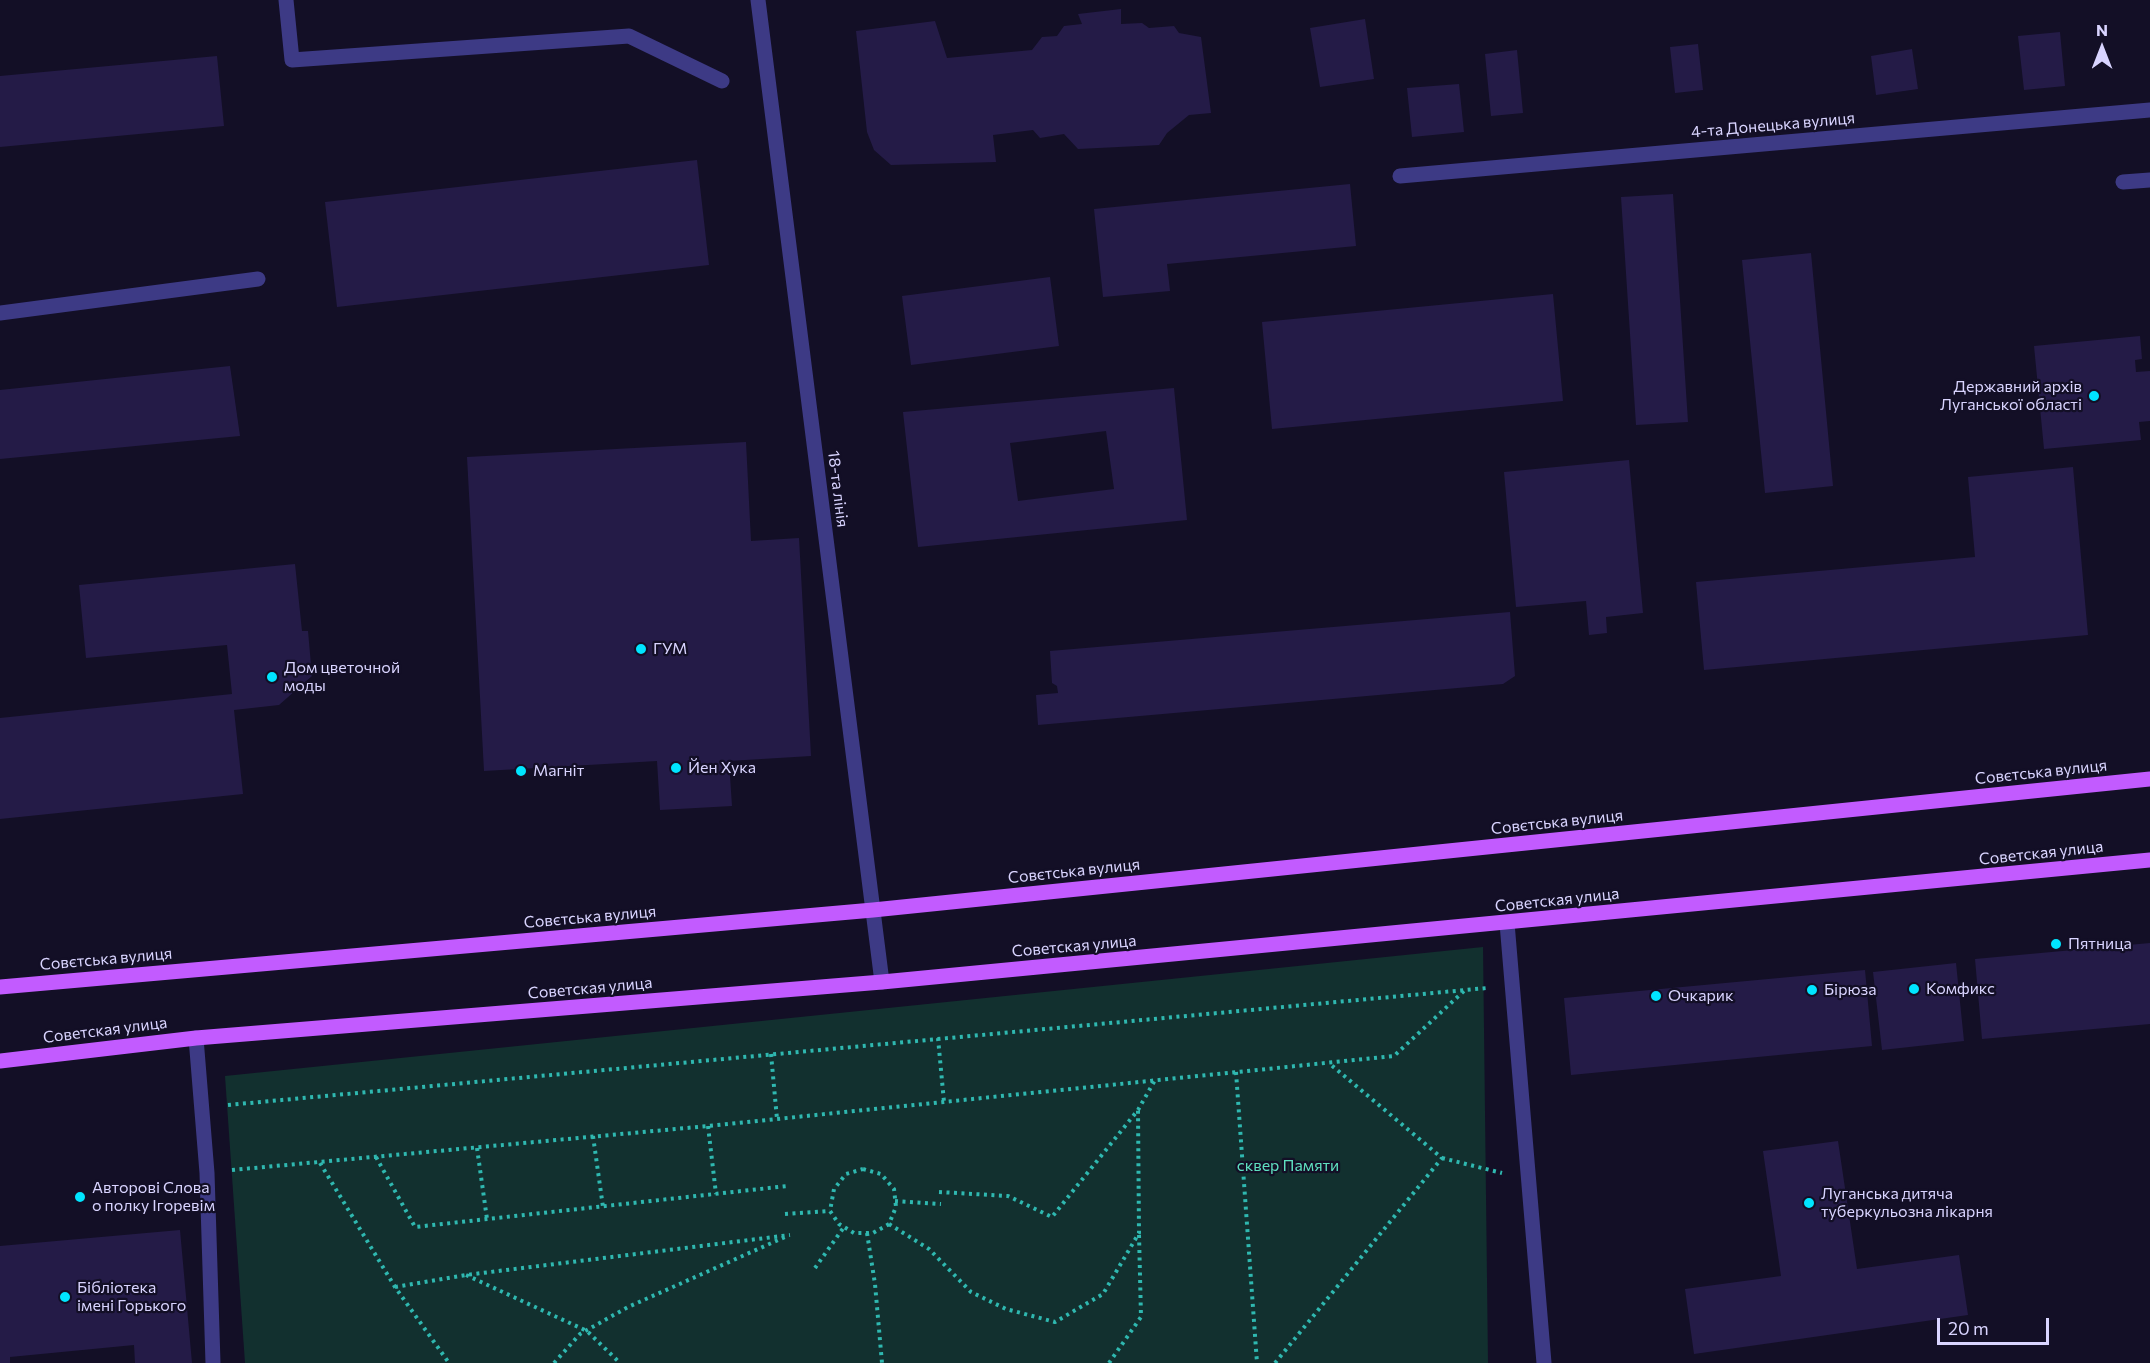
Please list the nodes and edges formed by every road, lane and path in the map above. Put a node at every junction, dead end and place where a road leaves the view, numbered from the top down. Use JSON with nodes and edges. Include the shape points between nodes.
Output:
{"nodes":[{"id":1,"x":286,"y":0,"type":"edge"},
{"id":2,"x":758,"y":0,"type":"edge"},
{"id":3,"x":722,"y":81,"type":"dead end"},
{"id":4,"x":2150,"y":110,"type":"edge"},
{"id":5,"x":1400,"y":176,"type":"dead end"},
{"id":6,"x":2150,"y":180,"type":"edge"},
{"id":7,"x":2123,"y":182,"type":"dead end"},
{"id":8,"x":258,"y":279,"type":"dead end"},
{"id":9,"x":0,"y":313,"type":"edge"},
{"id":10,"x":2150,"y":779,"type":"edge"},
{"id":11,"x":2150,"y":860,"type":"edge"},
{"id":12,"x":873,"y":910,"type":"junction"},
{"id":13,"x":1507,"y":922,"type":"junction"},
{"id":14,"x":882,"y":982,"type":"junction"},
{"id":15,"x":0,"y":987,"type":"edge"},
{"id":16,"x":1512,"y":988,"type":"junction"},
{"id":17,"x":1466,"y":989,"type":"junction"},
{"id":18,"x":196,"y":1038,"type":"junction"},
{"id":19,"x":938,"y":1038,"type":"junction"},
{"id":20,"x":771,"y":1054,"type":"junction"},
{"id":21,"x":0,"y":1061,"type":"edge"},
{"id":22,"x":1329,"y":1063,"type":"junction"},
{"id":23,"x":1236,"y":1072,"type":"junction"},
{"id":24,"x":1155,"y":1080,"type":"junction"},
{"id":25,"x":944,"y":1102,"type":"junction"},
{"id":26,"x":201,"y":1107,"type":"junction"},
{"id":27,"x":1138,"y":1110,"type":"junction"},
{"id":28,"x":777,"y":1119,"type":"junction"},
{"id":29,"x":708,"y":1126,"type":"junction"},
{"id":30,"x":593,"y":1136,"type":"junction"},
{"id":31,"x":477,"y":1148,"type":"junction"},
{"id":32,"x":376,"y":1157,"type":"junction"},
{"id":33,"x":1442,"y":1158,"type":"junction"},
{"id":34,"x":320,"y":1163,"type":"junction"},
{"id":35,"x":207,"y":1173,"type":"junction"},
{"id":36,"x":1528,"y":1179,"type":"junction"},
{"id":37,"x":788,"y":1186,"type":"dead end"},
{"id":38,"x":939,"y":1192,"type":"dead end"},
{"id":39,"x":716,"y":1194,"type":"junction"},
{"id":40,"x":895,"y":1200,"type":"junction"},
{"id":41,"x":941,"y":1204,"type":"dead end"},
{"id":42,"x":603,"y":1207,"type":"junction"},
{"id":43,"x":830,"y":1211,"type":"junction"},
{"id":44,"x":785,"y":1214,"type":"dead end"},
{"id":45,"x":487,"y":1219,"type":"junction"},
{"id":46,"x":889,"y":1224,"type":"junction"},
{"id":47,"x":844,"y":1227,"type":"junction"},
{"id":48,"x":867,"y":1233,"type":"junction"},
{"id":49,"x":1139,"y":1233,"type":"junction"},
{"id":50,"x":815,"y":1268,"type":"dead end"},
{"id":51,"x":466,"y":1275,"type":"junction"},
{"id":52,"x":394,"y":1287,"type":"junction"},
{"id":53,"x":587,"y":1330,"type":"junction"},
{"id":54,"x":213,"y":1363,"type":"edge"},
{"id":55,"x":448,"y":1363,"type":"edge"},
{"id":56,"x":554,"y":1363,"type":"edge"},
{"id":57,"x":620,"y":1363,"type":"edge"},
{"id":58,"x":882,"y":1363,"type":"edge"},
{"id":59,"x":1109,"y":1363,"type":"edge"},
{"id":60,"x":1257,"y":1363,"type":"edge"},
{"id":61,"x":1275,"y":1363,"type":"edge"},
{"id":62,"x":1544,"y":1363,"type":"edge"}],
"edges":[{"from":1,"to":3,"type":"street","via":[[292,60],[628,36]]},
{"from":2,"to":12,"type":"street","name":"18-та лінія"},
{"from":4,"to":5,"type":"street","name":"4-та Донецька вулиця"},
{"from":6,"to":7,"type":"street"},
{"from":8,"to":9,"type":"street"},
{"from":10,"to":12,"type":"main road","name":"Совєтська вулиця"},
{"from":11,"to":13,"type":"main road","name":"Советская улица"},
{"from":12,"to":14,"type":"street","name":"18-та лінія"},
{"from":12,"to":15,"type":"main road","name":"Совєтська вулиця"},
{"from":13,"to":14,"type":"main road","name":"Советская улица"},
{"from":13,"to":16,"type":"street"},
{"from":14,"to":18,"type":"main road","name":"Советская улица"},
{"from":16,"to":17,"type":"path"},
{"from":16,"to":36,"type":"street"},
{"from":17,"to":19,"type":"path"},
{"from":17,"to":22,"type":"path","via":[[1394,1056]]},
{"from":18,"to":21,"type":"main road","name":"Советская улица"},
{"from":18,"to":26,"type":"street"},
{"from":19,"to":20,"type":"path"},
{"from":19,"to":25,"type":"path"},
{"from":20,"to":26,"type":"path"},
{"from":20,"to":28,"type":"path"},
{"from":22,"to":23,"type":"path"},
{"from":22,"to":33,"type":"path"},
{"from":23,"to":24,"type":"path"},
{"from":23,"to":60,"type":"path"},
{"from":24,"to":25,"type":"path"},
{"from":24,"to":27,"type":"path"},
{"from":25,"to":28,"type":"path"},
{"from":26,"to":35,"type":"street"},
{"from":27,"to":38,"type":"path","via":[[1052,1217],[1008,1196]]},
{"from":27,"to":49,"type":"path"},
{"from":28,"to":29,"type":"path"},
{"from":29,"to":30,"type":"path"},
{"from":29,"to":39,"type":"path"},
{"from":30,"to":31,"type":"path"},
{"from":30,"to":42,"type":"path"},
{"from":31,"to":32,"type":"path"},
{"from":31,"to":45,"type":"path"},
{"from":32,"to":34,"type":"path"},
{"from":32,"to":45,"type":"path","via":[[415,1227]]},
{"from":33,"to":36,"type":"path"},
{"from":33,"to":61,"type":"path"},
{"from":34,"to":35,"type":"path"},
{"from":34,"to":52,"type":"path"},
{"from":35,"to":54,"type":"street"},
{"from":36,"to":62,"type":"street"},
{"from":37,"to":39,"type":"path"},
{"from":39,"to":42,"type":"path"},
{"from":40,"to":41,"type":"path"},
{"from":40,"to":43,"type":"path","via":[[894,1189],[881,1174],[863,1169],[846,1174],[834,1189]]},
{"from":40,"to":46,"type":"path"},
{"from":42,"to":45,"type":"path"},
{"from":43,"to":44,"type":"path"},
{"from":43,"to":47,"type":"path"},
{"from":46,"to":48,"type":"path"},
{"from":46,"to":49,"type":"path","via":[[929,1249],[971,1292],[1006,1309],[1055,1322],[1103,1294]]},
{"from":47,"to":48,"type":"path","via":[[854,1233]]},
{"from":47,"to":50,"type":"path"},
{"from":48,"to":58,"type":"path"},
{"from":49,"to":59,"type":"path","via":[[1141,1317]]},
{"from":51,"to":52,"type":"path"},
{"from":51,"to":53,"type":"path"},
{"from":51,"to":53,"type":"path","via":[[790,1235]]},
{"from":52,"to":55,"type":"path"},
{"from":53,"to":56,"type":"path"},
{"from":53,"to":57,"type":"path"}]}
